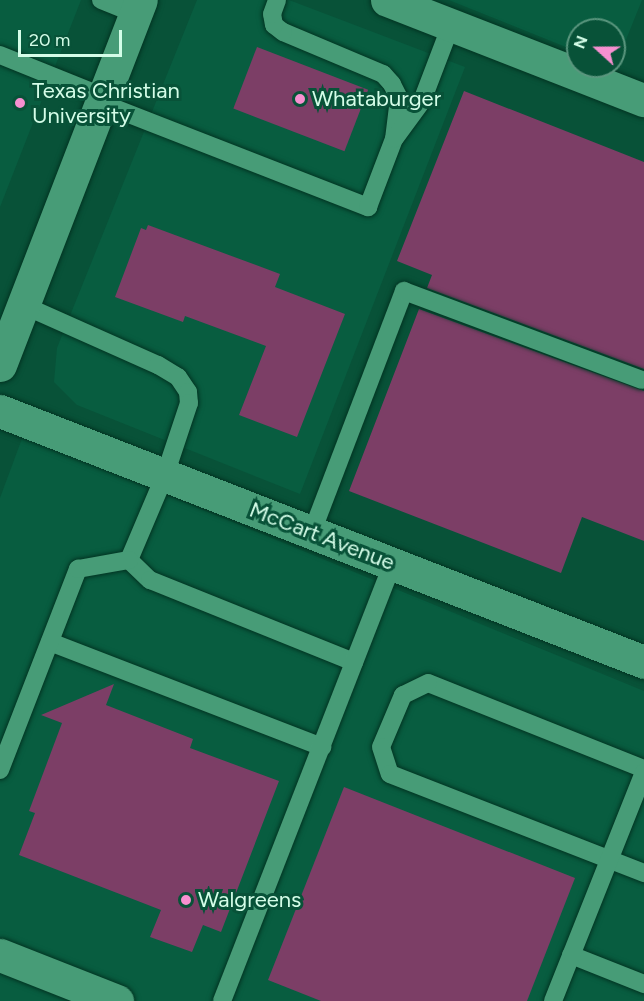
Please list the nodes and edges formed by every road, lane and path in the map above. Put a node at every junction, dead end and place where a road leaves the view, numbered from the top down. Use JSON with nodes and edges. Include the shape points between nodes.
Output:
{"nodes":[{"id":1,"x":101,"y":0,"type":"edge"},
{"id":2,"x":277,"y":0,"type":"edge"},
{"id":3,"x":387,"y":0,"type":"edge"},
{"id":4,"x":138,"y":7,"type":"edge"},
{"id":5,"x":451,"y":25,"type":"junction"},
{"id":6,"x":0,"y":55,"type":"edge"},
{"id":7,"x":102,"y":100,"type":"junction"},
{"id":8,"x":644,"y":100,"type":"edge"},
{"id":9,"x":394,"y":139,"type":"junction"},
{"id":10,"x":23,"y":306,"type":"junction"},
{"id":11,"x":0,"y":365,"type":"edge"},
{"id":12,"x":642,"y":380,"type":"dead end"},
{"id":13,"x":0,"y":411,"type":"edge"},
{"id":14,"x":165,"y":475,"type":"junction"},
{"id":15,"x":312,"y":532,"type":"junction"},
{"id":16,"x":129,"y":560,"type":"junction"},
{"id":17,"x":392,"y":564,"type":"junction"},
{"id":18,"x":50,"y":642,"type":"junction"},
{"id":19,"x":354,"y":662,"type":"junction"},
{"id":20,"x":644,"y":662,"type":"edge"},
{"id":21,"x":322,"y":747,"type":"junction"},
{"id":22,"x":0,"y":770,"type":"edge"},
{"id":23,"x":644,"y":770,"type":"edge"},
{"id":24,"x":610,"y":859,"type":"junction"},
{"id":25,"x":644,"y":873,"type":"edge"},
{"id":26,"x":0,"y":955,"type":"edge"},
{"id":27,"x":572,"y":955,"type":"junction"},
{"id":28,"x":644,"y":984,"type":"edge"},
{"id":29,"x":117,"y":1001,"type":"edge"},
{"id":30,"x":222,"y":1001,"type":"edge"},
{"id":31,"x":553,"y":1001,"type":"edge"}],
"edges":[{"from":1,"to":4,"type":"lane"},
{"from":2,"to":9,"type":"lane","via":[[272,14],[274,25],[283,32],[383,74],[392,84],[399,98]]},
{"from":3,"to":5,"type":"street"},
{"from":4,"to":7,"type":"street"},
{"from":5,"to":8,"type":"street"},
{"from":5,"to":9,"type":"lane","via":[[422,101]]},
{"from":6,"to":7,"type":"lane"},
{"from":7,"to":9,"type":"lane","via":[[368,207]]},
{"from":7,"to":10,"type":"street"},
{"from":10,"to":11,"type":"street"},
{"from":10,"to":14,"type":"lane","via":[[158,365],[178,378],[188,392],[189,403]]},
{"from":12,"to":15,"type":"lane","via":[[404,291]]},
{"from":13,"to":14,"type":"street","name":"McCart Avenue"},
{"from":14,"to":15,"type":"street","name":"McCart Avenue"},
{"from":14,"to":16,"type":"lane"},
{"from":15,"to":17,"type":"street","name":"McCart Avenue"},
{"from":16,"to":18,"type":"lane","via":[[78,569]]},
{"from":16,"to":19,"type":"lane","via":[[150,580]]},
{"from":17,"to":19,"type":"lane"},
{"from":17,"to":20,"type":"street","name":"McCart Avenue"},
{"from":18,"to":21,"type":"lane"},
{"from":18,"to":22,"type":"lane"},
{"from":19,"to":21,"type":"lane"},
{"from":21,"to":30,"type":"lane"},
{"from":23,"to":24,"type":"lane"},
{"from":23,"to":24,"type":"lane","via":[[428,683],[403,695],[381,747],[390,774]]},
{"from":24,"to":25,"type":"lane"},
{"from":24,"to":27,"type":"lane"},
{"from":26,"to":29,"type":"street"},
{"from":27,"to":28,"type":"lane"},
{"from":27,"to":31,"type":"lane"}]}
